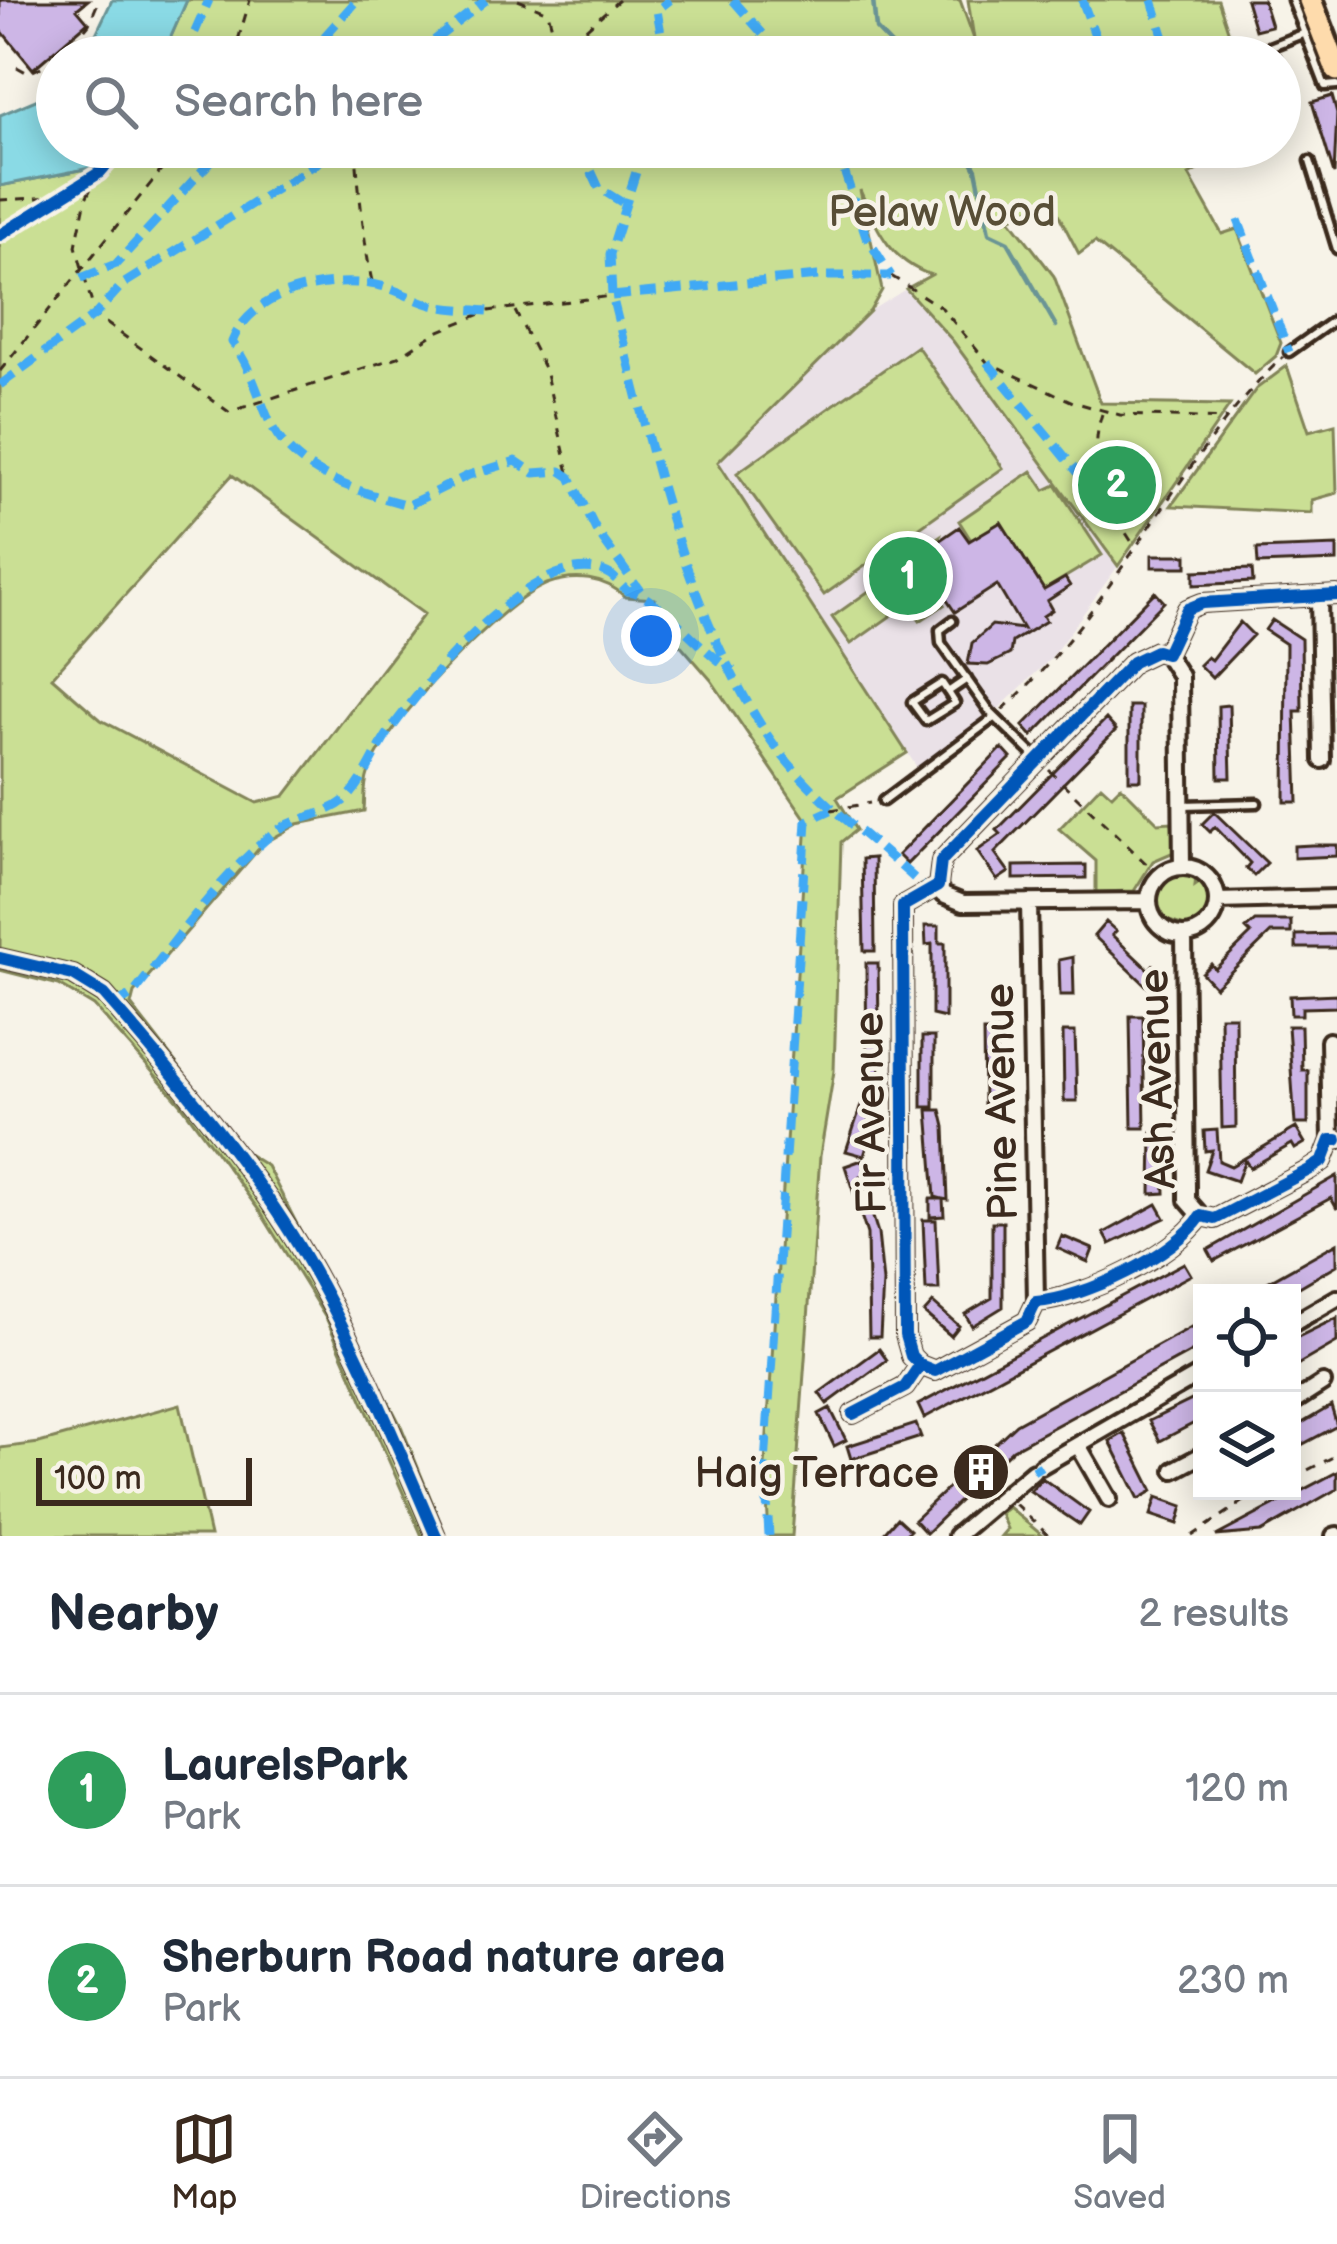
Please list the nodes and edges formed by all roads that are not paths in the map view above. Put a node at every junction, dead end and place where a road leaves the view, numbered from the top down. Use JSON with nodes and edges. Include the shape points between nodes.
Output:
{"nodes":[{"id":1,"x":1292,"y":0,"type":"edge"},
{"id":2,"x":1310,"y":0,"type":"edge"},
{"id":3,"x":1305,"y":33,"type":"junction"},
{"id":4,"x":1297,"y":36,"type":"edge"},
{"id":5,"x":1337,"y":70,"type":"edge"},
{"id":6,"x":1337,"y":85,"type":"edge"},
{"id":7,"x":1310,"y":161,"type":"dead end"},
{"id":8,"x":1337,"y":249,"type":"edge"},
{"id":9,"x":1337,"y":318,"type":"edge"},
{"id":10,"x":1288,"y":352,"type":"road end"},
{"id":11,"x":1337,"y":596,"type":"edge"},
{"id":12,"x":1319,"y":597,"type":"junction"},
{"id":13,"x":952,"y":621,"type":"dead end"},
{"id":14,"x":1166,"y":654,"type":"junction"},
{"id":15,"x":967,"y":679,"type":"junction"},
{"id":16,"x":948,"y":692,"type":"junction"},
{"id":17,"x":995,"y":717,"type":"junction"},
{"id":18,"x":1039,"y":760,"type":"junction"},
{"id":19,"x":1322,"y":760,"type":"dead end"},
{"id":20,"x":883,"y":801,"type":"road end"},
{"id":21,"x":1257,"y":803,"type":"dead end"},
{"id":22,"x":1181,"y":805,"type":"junction"},
{"id":23,"x":1181,"y":867,"type":"junction"},
{"id":24,"x":937,"y":882,"type":"junction"},
{"id":25,"x":1337,"y":898,"type":"edge"},
{"id":26,"x":1148,"y":901,"type":"junction"},
{"id":27,"x":1218,"y":901,"type":"junction"},
{"id":28,"x":1029,"y":902,"type":"junction"},
{"id":29,"x":1184,"y":936,"type":"junction"},
{"id":30,"x":0,"y":958,"type":"edge"},
{"id":31,"x":1329,"y":1041,"type":"dead end"},
{"id":32,"x":1334,"y":1140,"type":"edge"},
{"id":33,"x":1201,"y":1216,"type":"junction"},
{"id":34,"x":1337,"y":1298,"type":"edge"},
{"id":35,"x":1036,"y":1301,"type":"junction"},
{"id":36,"x":1301,"y":1319,"type":"edge"},
{"id":37,"x":920,"y":1365,"type":"junction"},
{"id":38,"x":1193,"y":1378,"type":"edge"},
{"id":39,"x":1323,"y":1383,"type":"dead end"},
{"id":40,"x":1301,"y":1397,"type":"edge"},
{"id":41,"x":853,"y":1414,"type":"dead end"},
{"id":42,"x":1078,"y":1445,"type":"junction"},
{"id":43,"x":1193,"y":1460,"type":"edge"},
{"id":44,"x":1174,"y":1470,"type":"dead end"},
{"id":45,"x":1109,"y":1499,"type":"dead end"},
{"id":46,"x":436,"y":1536,"type":"edge"},
{"id":47,"x":956,"y":1536,"type":"edge"}],
"edges":[{"from":1,"to":3,"type":"lane"},
{"from":2,"to":5,"type":"main road"},
{"from":3,"to":4,"type":"lane"},
{"from":3,"to":6,"type":"lane","via":[[1324,86]]},
{"from":7,"to":8,"type":"lane"},
{"from":9,"to":10,"type":"lane"},
{"from":11,"to":12,"type":"street"},
{"from":12,"to":14,"type":"street","via":[[1202,603],[1187,609]]},
{"from":12,"to":19,"type":"street"},
{"from":13,"to":15,"type":"lane","via":[[940,630],[941,643]]},
{"from":14,"to":18,"type":"street","via":[[1142,654]]},
{"from":14,"to":22,"type":"street","via":[[1180,676]]},
{"from":15,"to":16,"type":"lane"},
{"from":15,"to":17,"type":"lane"},
{"from":16,"to":16,"type":"lane","via":[[942,683],[912,702],[926,721],[955,703]]},
{"from":17,"to":18,"type":"lane"},
{"from":17,"to":20,"type":"lane"},
{"from":18,"to":24,"type":"street","via":[[941,861]]},
{"from":21,"to":22,"type":"lane"},
{"from":22,"to":23,"type":"street"},
{"from":23,"to":26,"type":"street","via":[[1159,876]]},
{"from":23,"to":27,"type":"street","via":[[1206,876]]},
{"from":24,"to":28,"type":"street","via":[[963,903]]},
{"from":24,"to":37,"type":"street","name":"Fir Avenue","via":[[899,913],[905,1335]]},
{"from":25,"to":27,"type":"street"},
{"from":26,"to":28,"type":"street"},
{"from":26,"to":29,"type":"street","name":"Ash Avenue","via":[[1159,926]]},
{"from":27,"to":29,"type":"street","name":"Ash Avenue","via":[[1211,922]]},
{"from":28,"to":35,"type":"street","name":"Pine Avenue"},
{"from":29,"to":33,"type":"street","name":"Ash Avenue","via":[[1186,1187]]},
{"from":30,"to":46,"type":"street","via":[[73,974],[104,994],[241,1166],[341,1322]]},
{"from":31,"to":32,"type":"street"},
{"from":32,"to":33,"type":"street","via":[[1310,1170],[1215,1219]]},
{"from":33,"to":35,"type":"street","via":[[1187,1237],[1068,1300]]},
{"from":34,"to":36,"type":"street"},
{"from":35,"to":37,"type":"street","via":[[1028,1321],[935,1371]]},
{"from":37,"to":41,"type":"street","via":[[905,1387]]},
{"from":38,"to":42,"type":"street"},
{"from":39,"to":40,"type":"street"},
{"from":42,"to":45,"type":"street"},
{"from":42,"to":47,"type":"street","via":[[1037,1468]]},
{"from":43,"to":44,"type":"street"}]}
